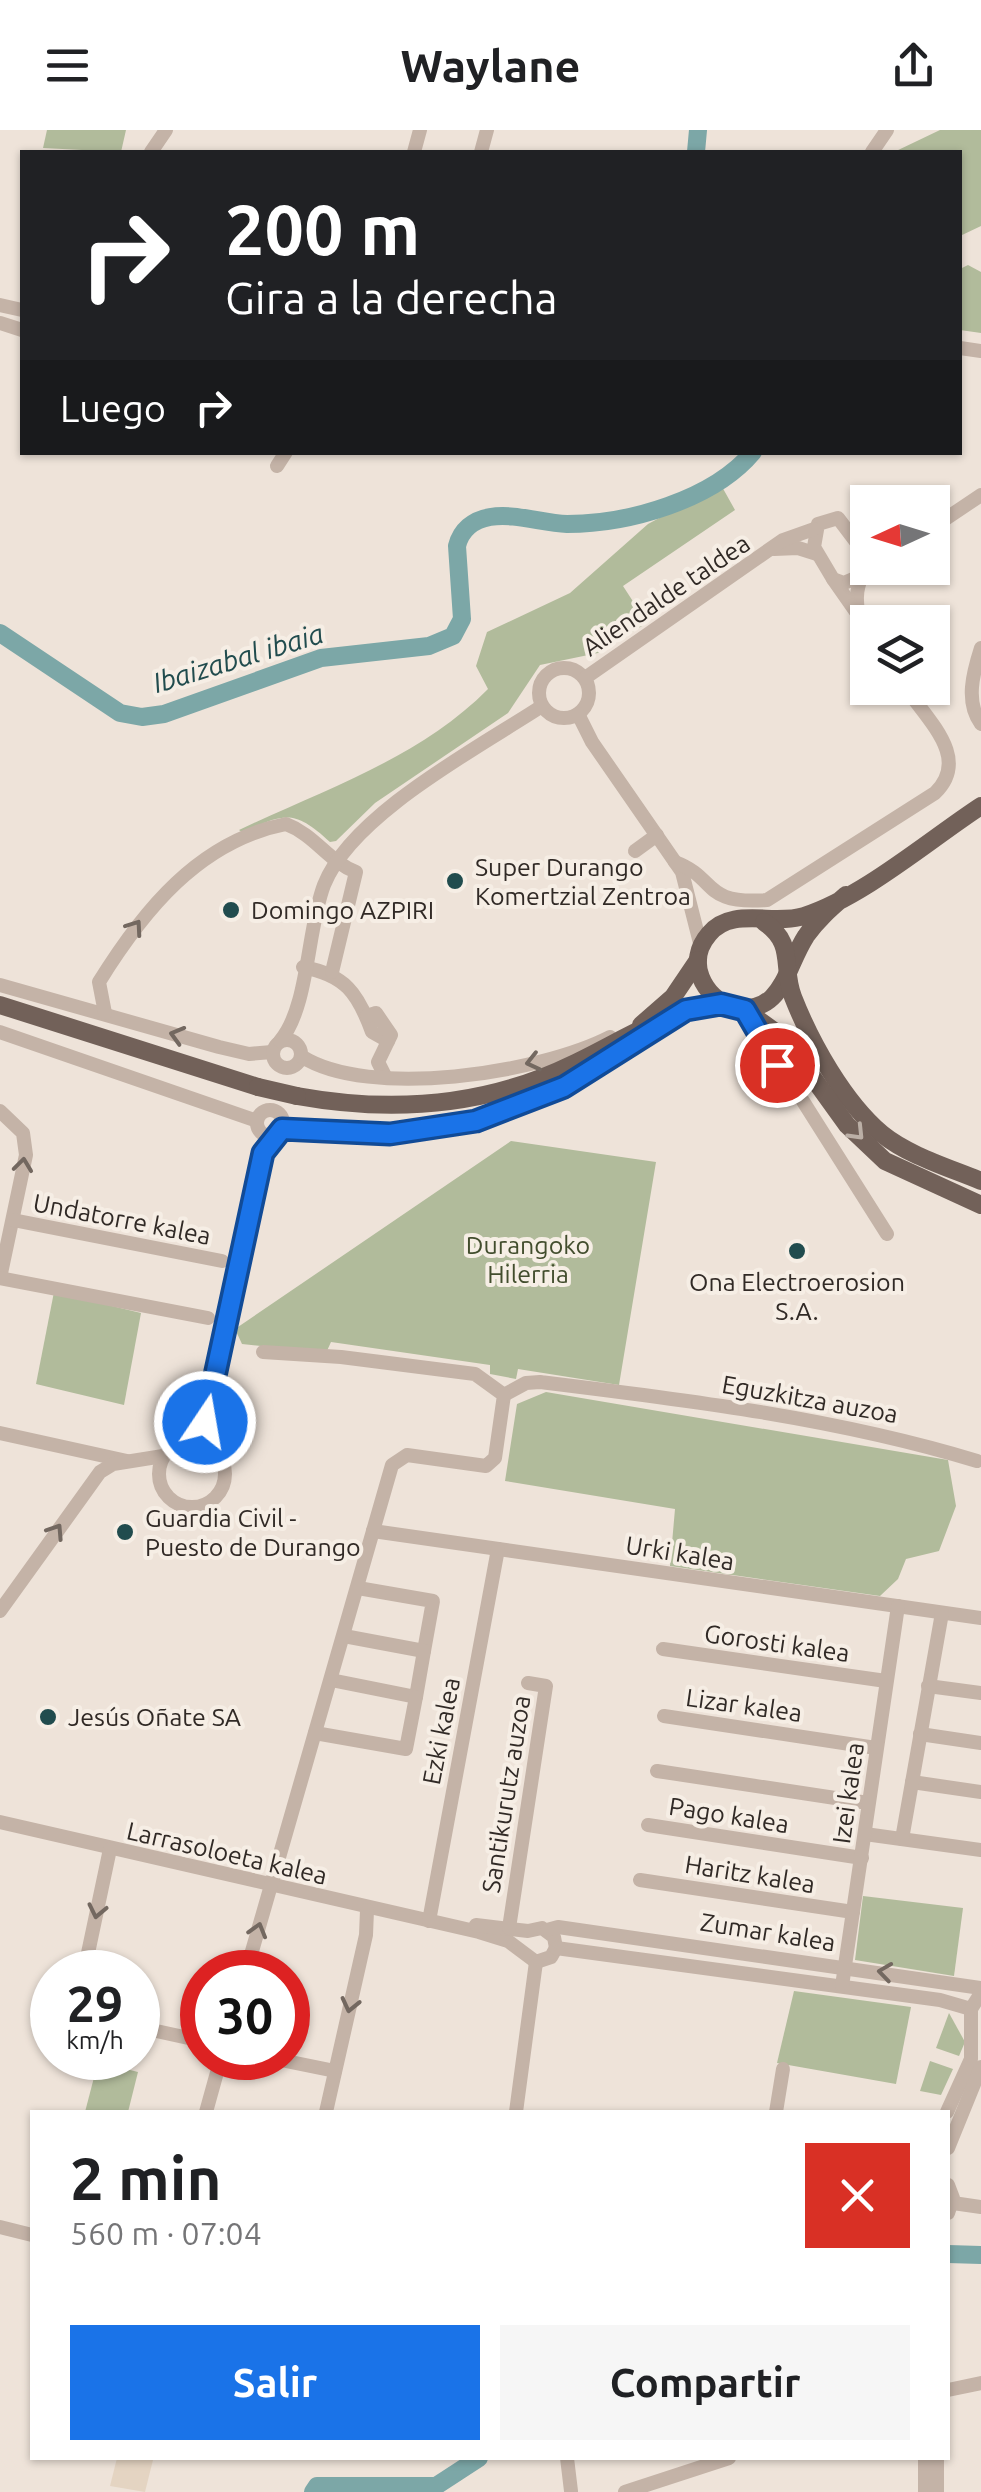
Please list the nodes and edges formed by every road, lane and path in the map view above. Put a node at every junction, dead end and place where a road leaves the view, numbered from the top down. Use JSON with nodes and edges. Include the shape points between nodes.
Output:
{"nodes":[{"id":1,"x":981,"y":495,"type":"edge"},
{"id":2,"x":950,"y":516,"type":"edge"},
{"id":3,"x":814,"y":529,"type":"junction"},
{"id":4,"x":850,"y":532,"type":"edge"},
{"id":5,"x":773,"y":549,"type":"junction"},
{"id":6,"x":817,"y":554,"type":"junction"},
{"id":7,"x":833,"y":579,"type":"junction"},
{"id":8,"x":850,"y":580,"type":"edge"},
{"id":9,"x":851,"y":605,"type":"edge"},
{"id":10,"x":981,"y":648,"type":"edge"},
{"id":11,"x":584,"y":678,"type":"junction"},
{"id":12,"x":918,"y":705,"type":"edge"},
{"id":13,"x":542,"y":706,"type":"junction"},
{"id":14,"x":578,"y":714,"type":"junction"},
{"id":15,"x":981,"y":724,"type":"edge"},
{"id":16,"x":981,"y":806,"type":"edge"},
{"id":17,"x":657,"y":836,"type":"junction"},
{"id":18,"x":635,"y":851,"type":"dead end"},
{"id":19,"x":334,"y":864,"type":"junction"},
{"id":20,"x":678,"y":867,"type":"junction"},
{"id":21,"x":846,"y":895,"type":"junction"},
{"id":22,"x":736,"y":918,"type":"junction"},
{"id":23,"x":763,"y":922,"type":"junction"},
{"id":24,"x":700,"y":954,"type":"junction"},
{"id":25,"x":303,"y":967,"type":"junction"},
{"id":26,"x":332,"y":972,"type":"junction"},
{"id":27,"x":789,"y":974,"type":"junction"},
{"id":28,"x":0,"y":985,"type":"edge"},
{"id":29,"x":721,"y":1004,"type":"junction"},
{"id":30,"x":0,"y":1005,"type":"edge"},
{"id":31,"x":745,"y":1010,"type":"junction"},
{"id":32,"x":104,"y":1013,"type":"junction"},
{"id":33,"x":368,"y":1016,"type":"junction"},
{"id":34,"x":294,"y":1017,"type":"junction"},
{"id":35,"x":659,"y":1017,"type":"junction"},
{"id":36,"x":0,"y":1032,"type":"edge"},
{"id":37,"x":372,"y":1032,"type":"junction"},
{"id":38,"x":388,"y":1041,"type":"junction"},
{"id":39,"x":276,"y":1051,"type":"junction"},
{"id":40,"x":297,"y":1057,"type":"junction"},
{"id":41,"x":362,"y":1075,"type":"junction"},
{"id":42,"x":386,"y":1076,"type":"junction"},
{"id":43,"x":0,"y":1111,"type":"edge"},
{"id":44,"x":259,"y":1122,"type":"junction"},
{"id":45,"x":279,"y":1127,"type":"junction"},
{"id":46,"x":260,"y":1168,"type":"junction"},
{"id":47,"x":981,"y":1181,"type":"edge"},
{"id":48,"x":981,"y":1205,"type":"edge"},
{"id":49,"x":13,"y":1220,"type":"junction"},
{"id":50,"x":888,"y":1234,"type":"dead end"},
{"id":51,"x":222,"y":1261,"type":"dead end"},
{"id":52,"x":0,"y":1278,"type":"edge"},
{"id":53,"x":208,"y":1318,"type":"dead end"},
{"id":54,"x":263,"y":1352,"type":"dead end"},
{"id":55,"x":504,"y":1395,"type":"junction"},
{"id":56,"x":0,"y":1433,"type":"edge"},
{"id":57,"x":201,"y":1441,"type":"junction"},
{"id":58,"x":163,"y":1456,"type":"junction"},
{"id":59,"x":130,"y":1461,"type":"junction"},
{"id":60,"x":978,"y":1461,"type":"dead end"},
{"id":61,"x":158,"y":1474,"type":"junction"},
{"id":62,"x":373,"y":1531,"type":"junction"},
{"id":63,"x":498,"y":1549,"type":"junction"},
{"id":64,"x":358,"y":1588,"type":"junction"},
{"id":65,"x":898,"y":1606,"type":"junction"},
{"id":66,"x":0,"y":1611,"type":"edge"},
{"id":67,"x":942,"y":1613,"type":"junction"},
{"id":68,"x":981,"y":1618,"type":"edge"},
{"id":69,"x":344,"y":1636,"type":"junction"},
{"id":70,"x":663,"y":1650,"type":"dead end"},
{"id":71,"x":424,"y":1651,"type":"junction"},
{"id":72,"x":330,"y":1680,"type":"junction"},
{"id":73,"x":886,"y":1681,"type":"junction"},
{"id":74,"x":528,"y":1683,"type":"dead end"},
{"id":75,"x":928,"y":1686,"type":"junction"},
{"id":76,"x":981,"y":1693,"type":"edge"},
{"id":77,"x":416,"y":1697,"type":"junction"},
{"id":78,"x":664,"y":1716,"type":"dead end"},
{"id":79,"x":316,"y":1733,"type":"junction"},
{"id":80,"x":920,"y":1734,"type":"junction"},
{"id":81,"x":981,"y":1743,"type":"edge"},
{"id":82,"x":876,"y":1748,"type":"junction"},
{"id":83,"x":657,"y":1771,"type":"dead end"},
{"id":84,"x":912,"y":1782,"type":"junction"},
{"id":85,"x":981,"y":1792,"type":"edge"},
{"id":86,"x":868,"y":1803,"type":"junction"},
{"id":87,"x":0,"y":1822,"type":"edge"},
{"id":88,"x":648,"y":1825,"type":"dead end"},
{"id":89,"x":865,"y":1834,"type":"junction"},
{"id":90,"x":902,"y":1839,"type":"junction"},
{"id":91,"x":110,"y":1849,"type":"junction"},
{"id":92,"x":981,"y":1850,"type":"edge"},
{"id":93,"x":862,"y":1858,"type":"junction"},
{"id":94,"x":640,"y":1880,"type":"dead end"},
{"id":95,"x":270,"y":1887,"type":"junction"},
{"id":96,"x":367,"y":1910,"type":"junction"},
{"id":97,"x":854,"y":1912,"type":"junction"},
{"id":98,"x":436,"y":1923,"type":"junction"},
{"id":99,"x":508,"y":1928,"type":"junction"},
{"id":100,"x":547,"y":1930,"type":"junction"},
{"id":101,"x":528,"y":1931,"type":"junction"},
{"id":102,"x":556,"y":1948,"type":"junction"},
{"id":103,"x":89,"y":1950,"type":"edge"},
{"id":104,"x":252,"y":1950,"type":"edge"},
{"id":105,"x":522,"y":1951,"type":"junction"},
{"id":106,"x":536,"y":1962,"type":"junction"},
{"id":107,"x":846,"y":1967,"type":"junction"},
{"id":108,"x":842,"y":1986,"type":"junction"},
{"id":109,"x":981,"y":1991,"type":"edge"},
{"id":110,"x":972,"y":2008,"type":"junction"},
{"id":111,"x":977,"y":2033,"type":"edge"},
{"id":112,"x":310,"y":2066,"type":"edge"},
{"id":113,"x":981,"y":2067,"type":"edge"},
{"id":114,"x":783,"y":2070,"type":"dead end"},
{"id":115,"x":335,"y":2072,"type":"junction"},
{"id":116,"x":215,"y":2080,"type":"edge"},
{"id":117,"x":207,"y":2110,"type":"edge"},
{"id":118,"x":326,"y":2110,"type":"edge"},
{"id":119,"x":516,"y":2110,"type":"edge"},
{"id":120,"x":776,"y":2110,"type":"edge"},
{"id":121,"x":947,"y":2110,"type":"edge"},
{"id":122,"x":950,"y":2143,"type":"edge"},
{"id":123,"x":950,"y":2208,"type":"edge"},
{"id":124,"x":981,"y":2208,"type":"edge"},
{"id":125,"x":0,"y":2227,"type":"edge"},
{"id":126,"x":30,"y":2234,"type":"edge"},
{"id":127,"x":567,"y":2460,"type":"edge"},
{"id":128,"x":723,"y":2460,"type":"edge"},
{"id":129,"x":923,"y":2460,"type":"edge"},
{"id":130,"x":936,"y":2460,"type":"edge"},
{"id":131,"x":927,"y":2487,"type":"edge"},
{"id":132,"x":571,"y":2492,"type":"edge"},
{"id":133,"x":625,"y":2492,"type":"edge"}],
"edges":[{"from":1,"to":2,"type":"street"},
{"from":3,"to":4,"type":"street","via":[[838,518]]},
{"from":3,"to":5,"type":"street","name":"Aliendalde taldea"},
{"from":3,"to":6,"type":"street"},
{"from":5,"to":6,"type":"street","name":"Aliendalde taldea"},
{"from":5,"to":11,"type":"street","name":"Aliendalde taldea"},
{"from":6,"to":7,"type":"street"},
{"from":7,"to":8,"type":"street"},
{"from":7,"to":9,"type":"street"},
{"from":10,"to":15,"type":"street","via":[[971,693]]},
{"from":11,"to":13,"type":"street","via":[[562,667],[546,674],[538,689]]},
{"from":11,"to":14,"type":"street","via":[[590,693]]},
{"from":12,"to":20,"type":"street","via":[[948,750],[952,770],[935,793],[767,900],[740,902],[716,894],[686,866]]},
{"from":13,"to":14,"type":"street","via":[[562,718]]},
{"from":13,"to":19,"type":"street","via":[[378,816]]},
{"from":14,"to":17,"type":"street"},
{"from":16,"to":21,"type":"main road"},
{"from":17,"to":18,"type":"street"},
{"from":17,"to":20,"type":"street"},
{"from":19,"to":25,"type":"street"},
{"from":19,"to":26,"type":"street","via":[[356,872]]},
{"from":32,"to":19,"type":"street","one_way":true,"via":[[99,982],[138,920],[200,864],[286,824],[306,832]]},
{"from":20,"to":22,"type":"street"},
{"from":20,"to":24,"type":"street"},
{"from":21,"to":23,"type":"main road","via":[[798,918]]},
{"from":21,"to":27,"type":"main road","via":[[805,938]]},
{"from":22,"to":23,"type":"main road"},
{"from":22,"to":24,"type":"main road","via":[[709,933]]},
{"from":23,"to":27,"type":"main road","via":[[785,943]]},
{"from":24,"to":29,"type":"main road","via":[[704,986]]},
{"from":24,"to":35,"type":"main road"},
{"from":25,"to":26,"type":"street"},
{"from":25,"to":34,"type":"street"},
{"from":26,"to":33,"type":"street"},
{"from":27,"to":31,"type":"main road","via":[[774,999]]},
{"from":27,"to":47,"type":"main road","via":[[792,994],[838,1080],[883,1134]]},
{"from":28,"to":32,"type":"street"},
{"from":29,"to":31,"type":"main road"},
{"from":29,"to":35,"type":"main road"},
{"from":30,"to":35,"type":"main road","bridge":true,"via":[[258,1087],[360,1106],[466,1100],[524,1085]]},
{"from":31,"to":48,"type":"main road","one_way":true,"via":[[785,1039],[848,1125],[885,1161]]},
{"from":31,"to":50,"type":"street"},
{"from":39,"to":32,"type":"street","one_way":true,"via":[[249,1054]]},
{"from":33,"to":37,"type":"street"},
{"from":33,"to":38,"type":"street","via":[[376,1013]]},
{"from":34,"to":39,"type":"street"},
{"from":34,"to":40,"type":"street"},
{"from":35,"to":42,"type":"street","one_way":true,"via":[[504,1069]]},
{"from":35,"to":45,"type":"street","via":[[639,1042],[564,1087],[476,1121],[390,1134]]},
{"from":36,"to":44,"type":"street"},
{"from":37,"to":38,"type":"street"},
{"from":37,"to":41,"type":"street"},
{"from":38,"to":42,"type":"street","via":[[378,1062]]},
{"from":39,"to":40,"type":"street"},
{"from":39,"to":40,"type":"street","via":[[289,1040]]},
{"from":39,"to":44,"type":"street","via":[[269,1104]]},
{"from":40,"to":41,"type":"street"},
{"from":40,"to":45,"type":"street","via":[[279,1104]]},
{"from":41,"to":42,"type":"street"},
{"from":49,"to":43,"type":"street","name":"Undatorre kalea","one_way":true,"via":[[24,1133]]},
{"from":44,"to":45,"type":"street"},
{"from":44,"to":45,"type":"street","via":[[270,1110]]},
{"from":44,"to":46,"type":"street"},
{"from":45,"to":46,"type":"street"},
{"from":46,"to":57,"type":"street"},
{"from":49,"to":51,"type":"street","name":"Undatorre kalea"},
{"from":49,"to":52,"type":"street","name":"Undatorre kalea"},
{"from":52,"to":53,"type":"street","name":"Undatorre kalea"},
{"from":54,"to":55,"type":"street","via":[[475,1374]]},
{"from":55,"to":60,"type":"street","name":"Eguzkitza auzoa","via":[[540,1382],[632,1393],[904,1439]]},
{"from":55,"to":62,"type":"street","via":[[495,1458],[486,1466],[398,1458]]},
{"from":56,"to":59,"type":"street"},
{"from":57,"to":58,"type":"street","via":[[180,1442]]},
{"from":57,"to":61,"type":"street","via":[[223,1462],[224,1483],[212,1500],[193,1507],[173,1502]]},
{"from":58,"to":59,"type":"street"},
{"from":58,"to":61,"type":"street"},
{"from":59,"to":61,"type":"street"},
{"from":66,"to":59,"type":"street","one_way":true,"via":[[86,1487],[104,1469]]},
{"from":62,"to":63,"type":"street","name":"Urki kalea"},
{"from":62,"to":64,"type":"street"},
{"from":63,"to":65,"type":"street","name":"Urki kalea"},
{"from":63,"to":98,"type":"street","name":"Ezki kalea"},
{"from":64,"to":69,"type":"street"},
{"from":64,"to":71,"type":"street","via":[[433,1601]]},
{"from":65,"to":67,"type":"street","name":"Urki kalea"},
{"from":65,"to":73,"type":"street","name":"Izei kalea"},
{"from":67,"to":68,"type":"street","name":"Urki kalea"},
{"from":67,"to":75,"type":"street"},
{"from":69,"to":71,"type":"street"},
{"from":69,"to":72,"type":"street"},
{"from":70,"to":73,"type":"street","name":"Gorosti kalea"},
{"from":71,"to":77,"type":"street"},
{"from":72,"to":77,"type":"street"},
{"from":72,"to":79,"type":"street"},
{"from":73,"to":82,"type":"street","name":"Izei kalea"},
{"from":74,"to":99,"type":"street","name":"Santikurutz auzoa","via":[[546,1686]]},
{"from":75,"to":76,"type":"street"},
{"from":75,"to":80,"type":"street"},
{"from":77,"to":79,"type":"street","via":[[406,1749]]},
{"from":78,"to":82,"type":"street","name":"Lizar kalea"},
{"from":79,"to":95,"type":"street"},
{"from":80,"to":81,"type":"street"},
{"from":80,"to":84,"type":"street"},
{"from":82,"to":86,"type":"street","name":"Izei kalea"},
{"from":83,"to":86,"type":"street"},
{"from":84,"to":85,"type":"street"},
{"from":84,"to":90,"type":"street"},
{"from":86,"to":89,"type":"street","name":"Izei kalea"},
{"from":87,"to":91,"type":"street","name":"Larrasoloeta kalea"},
{"from":88,"to":93,"type":"street","name":"Pago kalea"},
{"from":89,"to":90,"type":"street"},
{"from":89,"to":93,"type":"street","name":"Izei kalea"},
{"from":90,"to":92,"type":"street"},
{"from":91,"to":95,"type":"street","name":"Larrasoloeta kalea"},
{"from":91,"to":103,"type":"street","one_way":true},
{"from":93,"to":97,"type":"street","name":"Izei kalea"},
{"from":94,"to":97,"type":"street","name":"Haritz kalea"},
{"from":95,"to":96,"type":"street","name":"Larrasoloeta kalea"},
{"from":104,"to":95,"type":"street","one_way":true},
{"from":96,"to":98,"type":"street","name":"Larrasoloeta kalea"},
{"from":96,"to":115,"type":"street","one_way":true},
{"from":97,"to":107,"type":"street","name":"Izei kalea"},
{"from":98,"to":99,"type":"street"},
{"from":98,"to":105,"type":"street","via":[[508,1940]]},
{"from":99,"to":101,"type":"street"},
{"from":100,"to":101,"type":"street"},
{"from":100,"to":102,"type":"street"},
{"from":100,"to":107,"type":"street","name":"Zumar kalea","via":[[632,1935]]},
{"from":101,"to":105,"type":"street"},
{"from":102,"to":106,"type":"street"},
{"from":102,"to":108,"type":"street"},
{"from":105,"to":106,"type":"street"},
{"from":106,"to":119,"type":"street"},
{"from":107,"to":108,"type":"street","name":"Izei kalea"},
{"from":109,"to":107,"type":"street","name":"Zumar kalea","one_way":true},
{"from":108,"to":110,"type":"street"},
{"from":109,"to":110,"type":"street"},
{"from":110,"to":111,"type":"street"},
{"from":111,"to":121,"type":"street"},
{"from":112,"to":115,"type":"street"},
{"from":113,"to":122,"type":"street"},
{"from":114,"to":120,"type":"street"},
{"from":115,"to":118,"type":"street"},
{"from":116,"to":117,"type":"street"},
{"from":123,"to":124,"type":"street"},
{"from":125,"to":126,"type":"street"},
{"from":127,"to":132,"type":"street"},
{"from":128,"to":133,"type":"street"},
{"from":129,"to":131,"type":"street"},
{"from":130,"to":131,"type":"street"}]}
